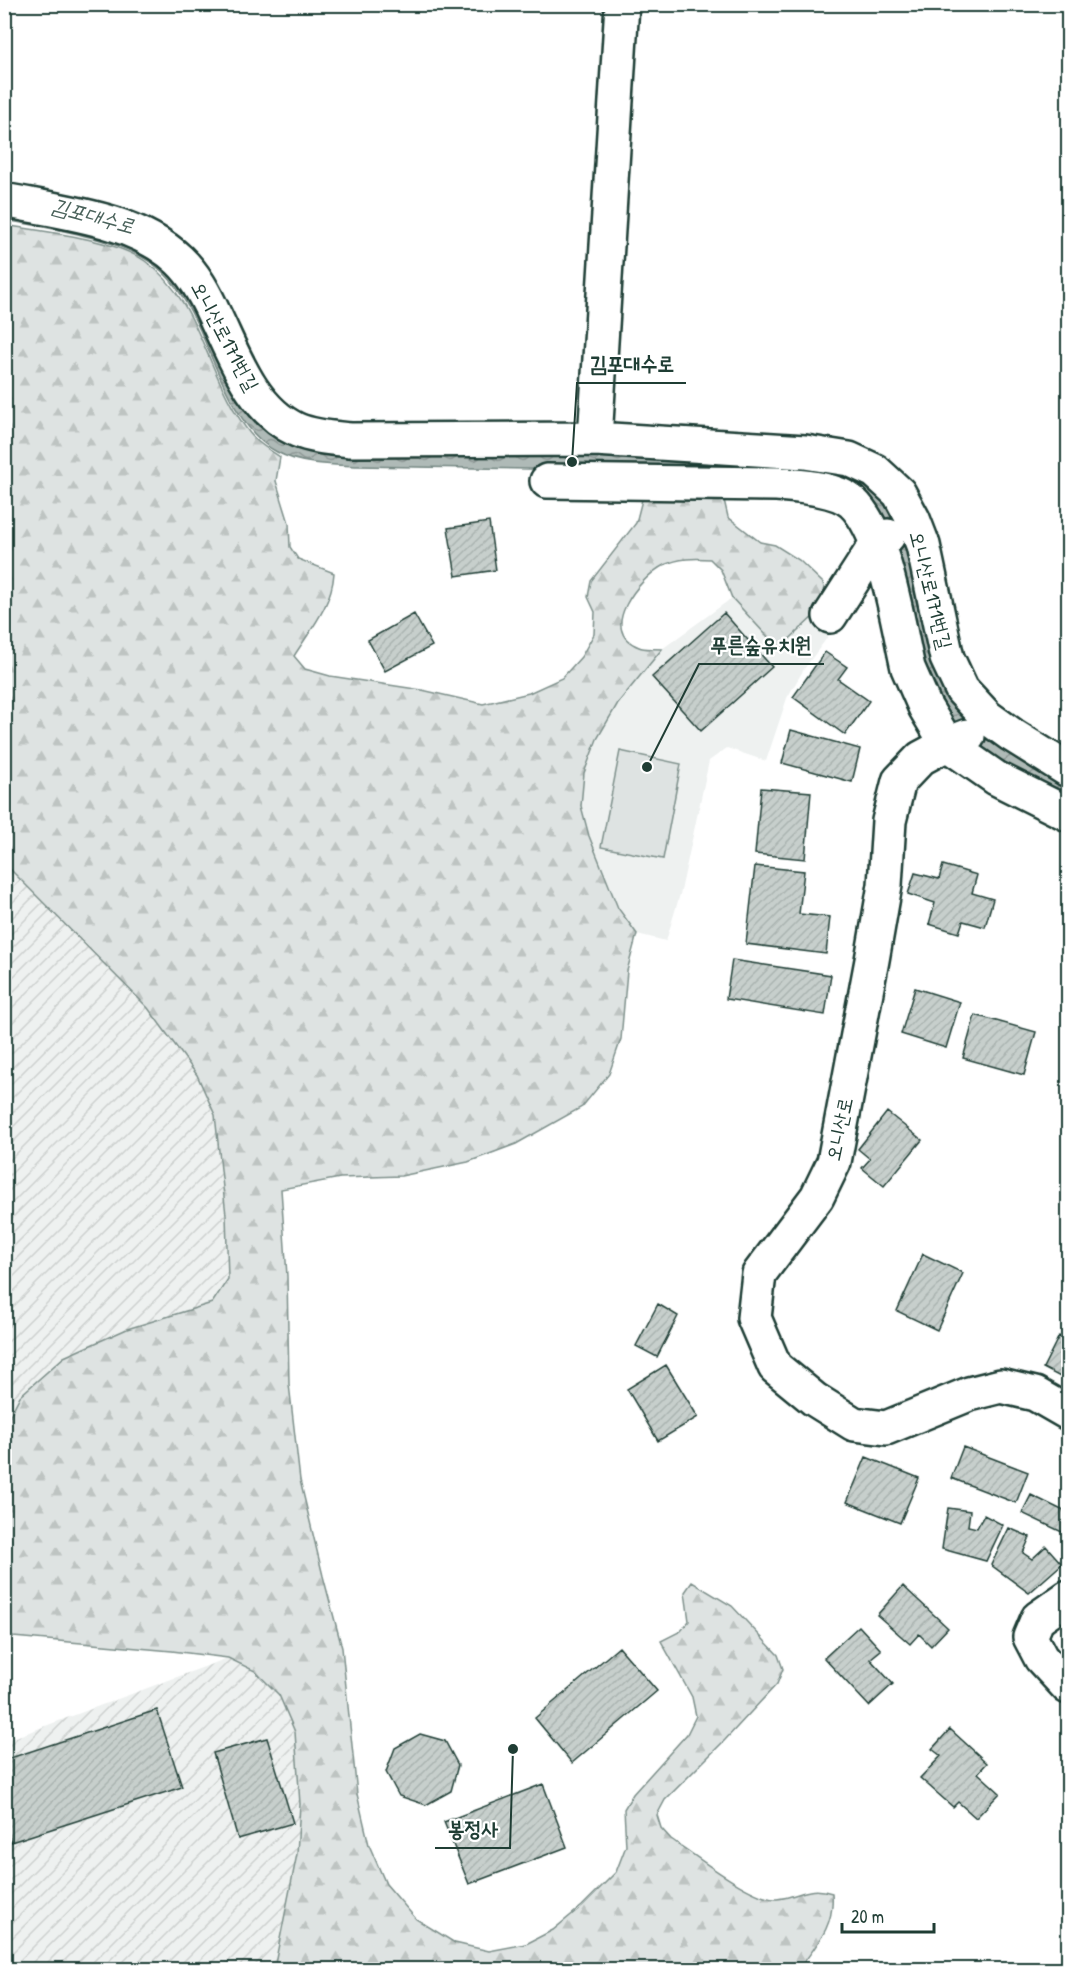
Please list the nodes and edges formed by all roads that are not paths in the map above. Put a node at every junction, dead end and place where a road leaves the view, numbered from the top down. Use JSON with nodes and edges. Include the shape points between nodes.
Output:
{"nodes":[{"id":1,"x":622,"y":4,"type":"edge"},
{"id":2,"x":4,"y":200,"type":"edge"},
{"id":3,"x":595,"y":439,"type":"junction"},
{"id":4,"x":548,"y":481,"type":"dead end"},
{"id":5,"x":912,"y":520,"type":"junction"},
{"id":6,"x":878,"y":542,"type":"junction"},
{"id":7,"x":830,"y":616,"type":"dead end"},
{"id":8,"x":994,"y":727,"type":"junction"},
{"id":9,"x":952,"y":742,"type":"junction"},
{"id":10,"x":1068,"y":770,"type":"edge"},
{"id":11,"x":1068,"y":814,"type":"edge"},
{"id":12,"x":1068,"y":1413,"type":"edge"},
{"id":13,"x":1068,"y":1597,"type":"edge"},
{"id":14,"x":1068,"y":1687,"type":"edge"}],
"edges":[{"from":1,"to":3,"type":"lane"},
{"from":2,"to":3,"type":"lane","name":"오니산로171번길","via":[[126,227],[179,260],[195,278],[259,401],[279,421],[298,430],[350,440]]},
{"from":3,"to":5,"type":"lane","name":"오니산로171번길","via":[[806,452],[849,459],[875,471],[899,493]]},
{"from":4,"to":6,"type":"lane","via":[[777,484],[811,488],[852,502]]},
{"from":5,"to":6,"type":"lane"},
{"from":5,"to":8,"type":"lane","name":"오니산로171번길","via":[[923,545],[947,658],[962,690]]},
{"from":6,"to":7,"type":"lane"},
{"from":6,"to":9,"type":"lane","via":[[908,668],[925,707]]},
{"from":8,"to":9,"type":"lane","name":"오니산로"},
{"from":8,"to":10,"type":"lane","name":"오니산로171번길"},
{"from":9,"to":11,"type":"lane","via":[[996,778]]},
{"from":9,"to":12,"type":"lane","name":"오니산로","via":[[921,758],[899,781],[889,821],[885,885],[834,1162],[817,1197],[759,1274],[754,1318],[775,1367],[814,1399],[854,1424],[886,1428],[969,1394],[1001,1386],[1035,1394]]},
{"from":13,"to":14,"type":"lane","via":[[1038,1618],[1030,1637],[1041,1658]]}]}
